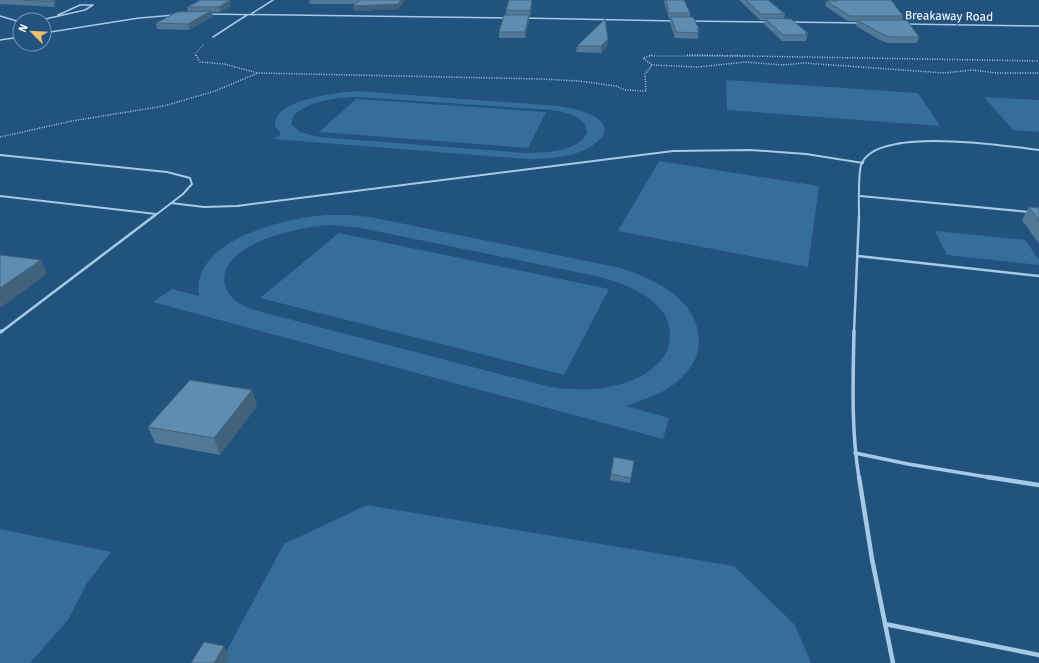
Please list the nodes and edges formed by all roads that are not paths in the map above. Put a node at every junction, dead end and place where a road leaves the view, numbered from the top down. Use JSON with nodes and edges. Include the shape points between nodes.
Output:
{"nodes":[{"id":1,"x":273,"y":0,"type":"edge"},
{"id":2,"x":204,"y":14,"type":"edge"},
{"id":3,"x":247,"y":14,"type":"junction"},
{"id":4,"x":58,"y":15,"type":"junction"},
{"id":5,"x":177,"y":15,"type":"edge"},
{"id":6,"x":250,"y":15,"type":"junction"},
{"id":7,"x":0,"y":16,"type":"edge"},
{"id":8,"x":52,"y":17,"type":"edge"},
{"id":9,"x":512,"y":18,"type":"edge"},
{"id":10,"x":520,"y":18,"type":"edge"},
{"id":11,"x":12,"y":20,"type":"edge"},
{"id":12,"x":678,"y":21,"type":"edge"},
{"id":13,"x":686,"y":21,"type":"edge"},
{"id":14,"x":772,"y":22,"type":"edge"},
{"id":15,"x":787,"y":22,"type":"edge"},
{"id":16,"x":862,"y":24,"type":"edge"},
{"id":17,"x":900,"y":24,"type":"edge"},
{"id":18,"x":1039,"y":26,"type":"edge"},
{"id":19,"x":52,"y":32,"type":"edge"},
{"id":20,"x":213,"y":37,"type":"road end"},
{"id":21,"x":12,"y":38,"type":"edge"},
{"id":22,"x":0,"y":40,"type":"edge"},
{"id":23,"x":1039,"y":150,"type":"edge"},
{"id":24,"x":0,"y":156,"type":"edge"},
{"id":25,"x":863,"y":163,"type":"junction"},
{"id":26,"x":0,"y":196,"type":"edge"},
{"id":27,"x":860,"y":196,"type":"junction"},
{"id":28,"x":171,"y":203,"type":"junction"},
{"id":29,"x":1031,"y":212,"type":"edge"},
{"id":30,"x":156,"y":214,"type":"junction"},
{"id":31,"x":858,"y":256,"type":"junction"},
{"id":32,"x":1039,"y":276,"type":"edge"},
{"id":33,"x":0,"y":332,"type":"edge"},
{"id":34,"x":855,"y":453,"type":"junction"},
{"id":35,"x":1039,"y":485,"type":"edge"},
{"id":36,"x":885,"y":624,"type":"junction"},
{"id":37,"x":1039,"y":655,"type":"edge"},
{"id":38,"x":893,"y":663,"type":"edge"}],
"edges":[{"from":1,"to":6,"type":"street"},
{"from":2,"to":3,"type":"street"},
{"from":3,"to":6,"type":"street"},
{"from":3,"to":20,"type":"lane"},
{"from":4,"to":4,"type":"lane","via":[[72,7],[93,5],[86,10]]},
{"from":4,"to":8,"type":"lane"},
{"from":5,"to":19,"type":"street","via":[[139,18]]},
{"from":6,"to":9,"type":"street"},
{"from":7,"to":11,"type":"street"},
{"from":10,"to":12,"type":"street"},
{"from":13,"to":14,"type":"street"},
{"from":15,"to":16,"type":"street"},
{"from":17,"to":18,"type":"street","name":"Breakaway Road"},
{"from":21,"to":22,"type":"street"},
{"from":23,"to":25,"type":"lane","via":[[916,142],[886,146],[874,151]]},
{"from":24,"to":28,"type":"lane","via":[[167,172],[190,178],[192,184]]},
{"from":25,"to":27,"type":"lane"},
{"from":25,"to":28,"type":"lane","via":[[806,154],[751,150],[673,151],[237,206],[204,207]]},
{"from":26,"to":30,"type":"lane"},
{"from":27,"to":29,"type":"lane"},
{"from":27,"to":31,"type":"lane"},
{"from":28,"to":30,"type":"lane"},
{"from":30,"to":33,"type":"lane"},
{"from":31,"to":32,"type":"lane"},
{"from":31,"to":34,"type":"lane","via":[[854,313]]},
{"from":34,"to":35,"type":"lane"},
{"from":34,"to":36,"type":"lane"},
{"from":36,"to":37,"type":"lane"},
{"from":36,"to":38,"type":"lane"}]}
